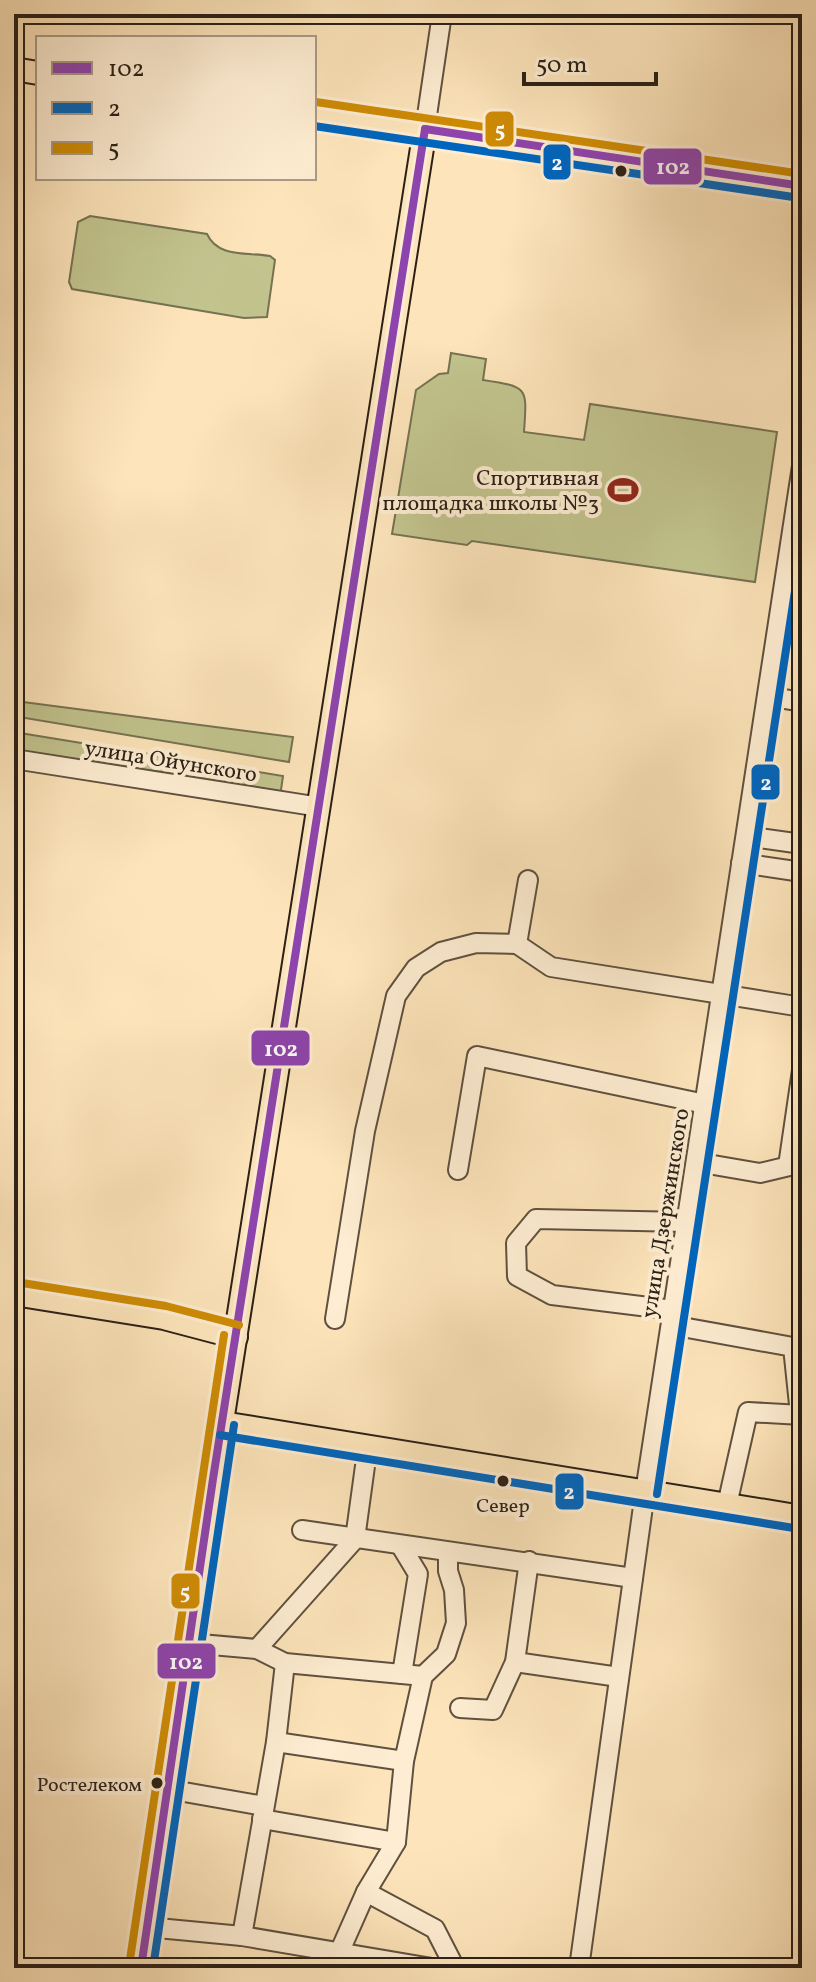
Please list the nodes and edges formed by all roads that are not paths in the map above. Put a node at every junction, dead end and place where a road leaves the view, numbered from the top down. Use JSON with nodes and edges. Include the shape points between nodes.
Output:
{"nodes":[{"id":1,"x":442,"y":14,"type":"edge"},
{"id":2,"x":14,"y":69,"type":"edge"},
{"id":3,"x":36,"y":73,"type":"edge"},
{"id":4,"x":316,"y":114,"type":"edge"},
{"id":5,"x":425,"y":129,"type":"junction"},
{"id":6,"x":802,"y":186,"type":"edge"},
{"id":7,"x":802,"y":466,"type":"edge"},
{"id":8,"x":793,"y":584,"type":"edge"},
{"id":9,"x":767,"y":696,"type":"junction"},
{"id":10,"x":802,"y":702,"type":"edge"},
{"id":11,"x":14,"y":759,"type":"edge"},
{"id":12,"x":320,"y":807,"type":"junction"},
{"id":13,"x":746,"y":836,"type":"junction"},
{"id":14,"x":802,"y":844,"type":"edge"},
{"id":15,"x":741,"y":863,"type":"junction"},
{"id":16,"x":802,"y":872,"type":"edge"},
{"id":17,"x":528,"y":880,"type":"dead end"},
{"id":18,"x":517,"y":944,"type":"junction"},
{"id":19,"x":721,"y":996,"type":"junction"},
{"id":20,"x":802,"y":1007,"type":"edge"},
{"id":21,"x":802,"y":1070,"type":"edge"},
{"id":22,"x":705,"y":1104,"type":"junction"},
{"id":23,"x":696,"y":1162,"type":"junction"},
{"id":24,"x":795,"y":1164,"type":"edge"},
{"id":25,"x":458,"y":1170,"type":"dead end"},
{"id":26,"x":687,"y":1222,"type":"junction"},
{"id":27,"x":14,"y":1294,"type":"edge"},
{"id":28,"x":672,"y":1318,"type":"junction"},
{"id":29,"x":335,"y":1319,"type":"dead end"},
{"id":30,"x":236,"y":1337,"type":"junction"},
{"id":31,"x":801,"y":1415,"type":"edge"},
{"id":32,"x":222,"y":1423,"type":"junction"},
{"id":33,"x":365,"y":1466,"type":"dead end"},
{"id":34,"x":645,"y":1492,"type":"junction"},
{"id":35,"x":727,"y":1505,"type":"junction"},
{"id":36,"x":802,"y":1517,"type":"edge"},
{"id":37,"x":302,"y":1530,"type":"dead end"},
{"id":38,"x":355,"y":1539,"type":"junction"},
{"id":39,"x":401,"y":1546,"type":"junction"},
{"id":40,"x":448,"y":1552,"type":"junction"},
{"id":41,"x":529,"y":1561,"type":"junction"},
{"id":42,"x":633,"y":1578,"type":"junction"},
{"id":43,"x":189,"y":1643,"type":"junction"},
{"id":44,"x":257,"y":1649,"type":"junction"},
{"id":45,"x":515,"y":1662,"type":"junction"},
{"id":46,"x":285,"y":1663,"type":"junction"},
{"id":47,"x":402,"y":1674,"type":"junction"},
{"id":48,"x":423,"y":1676,"type":"junction"},
{"id":49,"x":619,"y":1677,"type":"junction"},
{"id":50,"x":460,"y":1708,"type":"dead end"},
{"id":51,"x":276,"y":1742,"type":"junction"},
{"id":52,"x":404,"y":1761,"type":"junction"},
{"id":53,"x":167,"y":1789,"type":"junction"},
{"id":54,"x":263,"y":1813,"type":"junction"},
{"id":55,"x":396,"y":1842,"type":"junction"},
{"id":56,"x":366,"y":1892,"type":"junction"},
{"id":57,"x":147,"y":1927,"type":"junction"},
{"id":58,"x":242,"y":1936,"type":"junction"},
{"id":59,"x":339,"y":1960,"type":"edge"},
{"id":60,"x":141,"y":1968,"type":"edge"},
{"id":61,"x":432,"y":1968,"type":"edge"},
{"id":62,"x":455,"y":1968,"type":"edge"},
{"id":63,"x":579,"y":1968,"type":"edge"}],
"edges":[{"from":1,"to":5,"type":"street"},
{"from":2,"to":3,"type":"main road"},
{"from":4,"to":5,"type":"main road"},
{"from":5,"to":6,"type":"main road"},
{"from":5,"to":12,"type":"main road"},
{"from":7,"to":8,"type":"street","name":"улица Дзержинского"},
{"from":8,"to":9,"type":"street","name":"улица Дзержинского"},
{"from":9,"to":10,"type":"street"},
{"from":9,"to":13,"type":"street","name":"улица Дзержинского"},
{"from":11,"to":12,"type":"street","name":"улица Ойунского"},
{"from":12,"to":30,"type":"main road"},
{"from":13,"to":14,"type":"street"},
{"from":13,"to":15,"type":"street","name":"улица Дзержинского"},
{"from":15,"to":16,"type":"street"},
{"from":15,"to":19,"type":"street","name":"улица Дзержинского"},
{"from":17,"to":18,"type":"street"},
{"from":18,"to":19,"type":"street","via":[[551,967]]},
{"from":18,"to":29,"type":"street","via":[[476,943],[441,952],[416,968],[396,996],[365,1131]]},
{"from":19,"to":20,"type":"street"},
{"from":19,"to":22,"type":"street","name":"улица Дзержинского"},
{"from":21,"to":24,"type":"street"},
{"from":22,"to":23,"type":"street","name":"улица Дзержинского"},
{"from":22,"to":25,"type":"street","via":[[477,1056]]},
{"from":23,"to":24,"type":"street","via":[[760,1173]]},
{"from":23,"to":26,"type":"street","name":"улица Дзержинского"},
{"from":26,"to":28,"type":"street","name":"улица Дзержинского"},
{"from":26,"to":28,"type":"street","via":[[536,1219],[516,1243],[517,1276],[552,1295]]},
{"from":27,"to":30,"type":"main road","via":[[164,1318]]},
{"from":28,"to":31,"type":"street","via":[[793,1347]]},
{"from":28,"to":34,"type":"street","name":"улица Дзержинского"},
{"from":30,"to":32,"type":"main road"},
{"from":31,"to":35,"type":"street","via":[[748,1412]]},
{"from":32,"to":34,"type":"main road"},
{"from":32,"to":43,"type":"main road"},
{"from":33,"to":38,"type":"street"},
{"from":34,"to":35,"type":"main road"},
{"from":34,"to":42,"type":"street","name":"улица Дзержинского"},
{"from":35,"to":36,"type":"main road"},
{"from":37,"to":38,"type":"street"},
{"from":38,"to":39,"type":"street"},
{"from":38,"to":44,"type":"street"},
{"from":39,"to":40,"type":"street"},
{"from":39,"to":47,"type":"street","via":[[418,1574]]},
{"from":40,"to":41,"type":"street"},
{"from":40,"to":48,"type":"street","via":[[456,1623],[446,1654]]},
{"from":41,"to":42,"type":"street"},
{"from":41,"to":45,"type":"street"},
{"from":42,"to":49,"type":"street","name":"улица Дзержинского"},
{"from":43,"to":44,"type":"street"},
{"from":43,"to":53,"type":"main road"},
{"from":44,"to":46,"type":"street"},
{"from":45,"to":49,"type":"street"},
{"from":45,"to":50,"type":"street","via":[[493,1710]]},
{"from":46,"to":47,"type":"street"},
{"from":46,"to":51,"type":"street"},
{"from":47,"to":48,"type":"street"},
{"from":48,"to":52,"type":"street"},
{"from":49,"to":63,"type":"street","name":"улица Дзержинского"},
{"from":51,"to":52,"type":"street"},
{"from":51,"to":54,"type":"street"},
{"from":52,"to":55,"type":"street"},
{"from":53,"to":54,"type":"street"},
{"from":53,"to":57,"type":"main road"},
{"from":54,"to":55,"type":"street"},
{"from":54,"to":58,"type":"street"},
{"from":55,"to":56,"type":"street"},
{"from":56,"to":59,"type":"street"},
{"from":56,"to":62,"type":"street","via":[[435,1929]]},
{"from":57,"to":58,"type":"street"},
{"from":57,"to":60,"type":"main road"},
{"from":58,"to":59,"type":"street"},
{"from":59,"to":61,"type":"street"}]}
